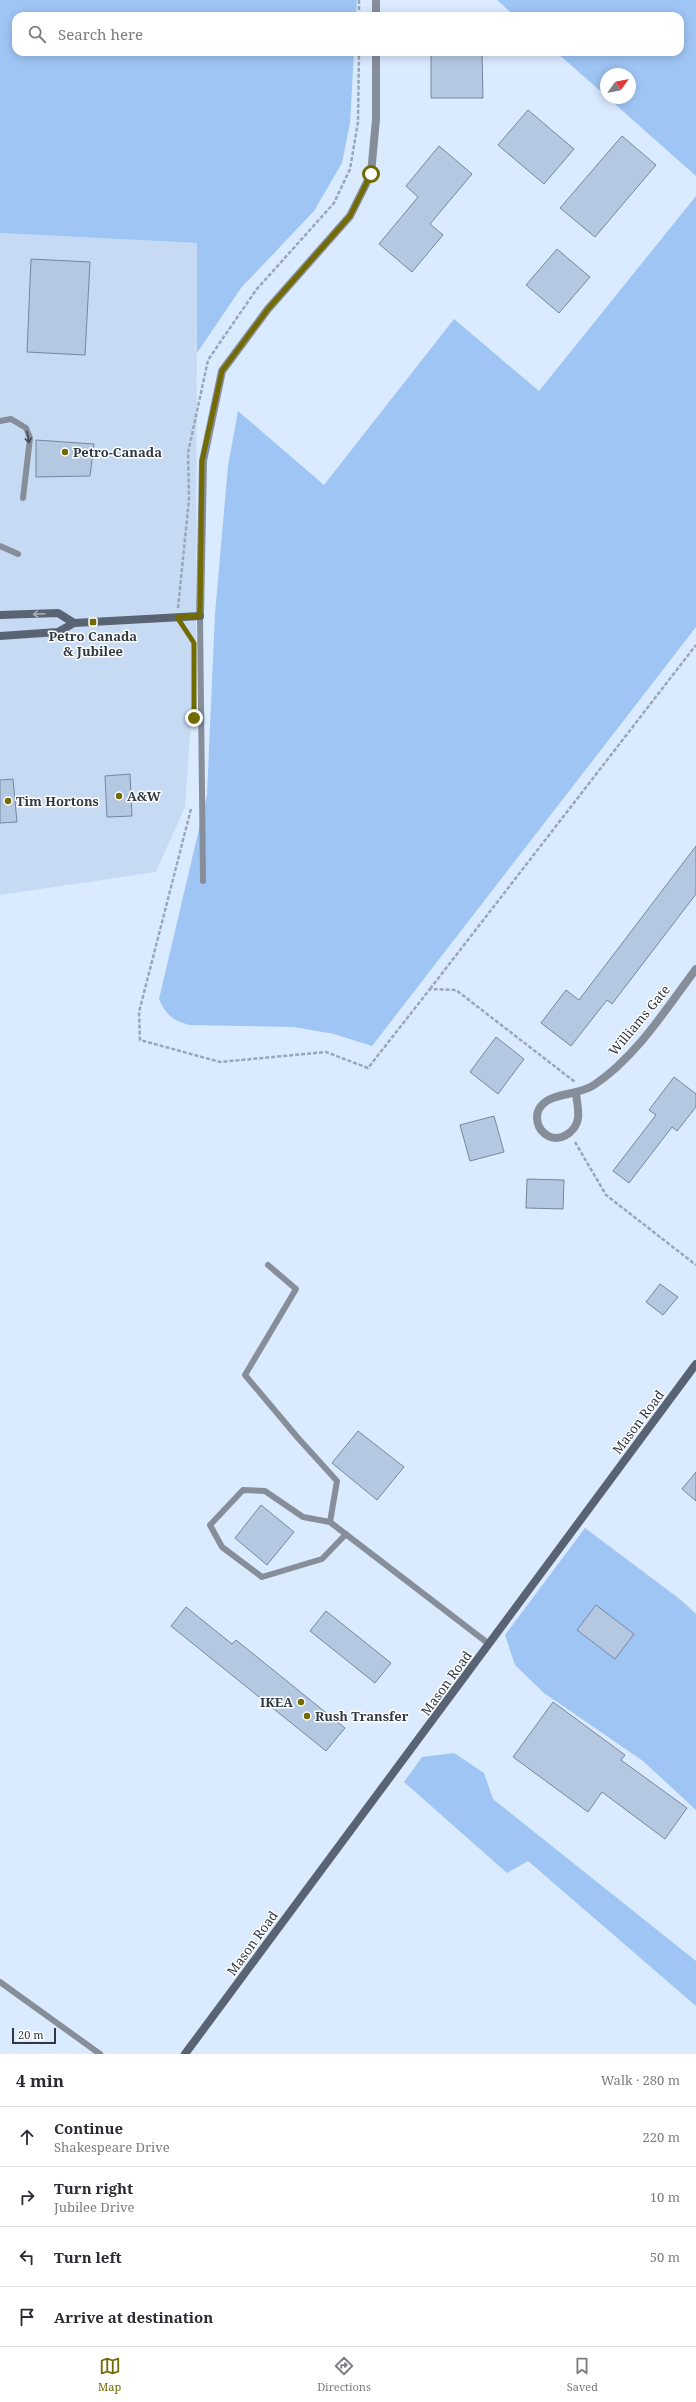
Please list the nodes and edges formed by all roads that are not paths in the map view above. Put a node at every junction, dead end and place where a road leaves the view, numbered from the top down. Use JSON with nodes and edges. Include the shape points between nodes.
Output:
{"nodes":[{"id":1,"x":376,"y":0,"type":"edge"},
{"id":2,"x":376,"y":12,"type":"edge"},
{"id":3,"x":376,"y":56,"type":"edge"},
{"id":4,"x":0,"y":421,"type":"edge"},
{"id":5,"x":23,"y":498,"type":"dead end"},
{"id":6,"x":0,"y":546,"type":"edge"},
{"id":7,"x":18,"y":554,"type":"dead end"},
{"id":8,"x":0,"y":615,"type":"edge"},
{"id":9,"x":200,"y":616,"type":"junction"},
{"id":10,"x":74,"y":623,"type":"junction"},
{"id":11,"x":0,"y":636,"type":"edge"},
{"id":12,"x":203,"y":881,"type":"dead end"},
{"id":13,"x":696,"y":969,"type":"edge"},
{"id":14,"x":579,"y":1093,"type":"junction"},
{"id":15,"x":268,"y":1265,"type":"dead end"},
{"id":16,"x":696,"y":1364,"type":"edge"},
{"id":17,"x":330,"y":1522,"type":"junction"},
{"id":18,"x":346,"y":1534,"type":"junction"},
{"id":19,"x":489,"y":1644,"type":"junction"},
{"id":20,"x":0,"y":1982,"type":"edge"},
{"id":21,"x":100,"y":2054,"type":"edge"},
{"id":22,"x":185,"y":2054,"type":"edge"}],
"edges":[{"from":1,"to":2,"type":"street"},
{"from":3,"to":9,"type":"street","via":[[376,119],[371,174],[350,216],[268,309],[222,371],[202,461]]},
{"from":4,"to":5,"type":"lane","one_way":true,"via":[[11,419],[26,428],[30,438]]},
{"from":6,"to":7,"type":"lane"},
{"from":10,"to":8,"type":"street","one_way":true,"via":[[58,613]]},
{"from":9,"to":10,"type":"street"},
{"from":9,"to":12,"type":"lane"},
{"from":10,"to":11,"type":"street","via":[[58,632]]},
{"from":13,"to":14,"type":"street","name":"Williams Gate","via":[[634,1048],[606,1076]]},
{"from":14,"to":14,"type":"street","name":"Williams Gate","via":[[550,1099],[542,1104],[537,1115],[539,1128],[545,1135],[554,1138],[570,1133],[579,1117]]},
{"from":15,"to":17,"type":"lane","via":[[296,1289],[245,1375],[337,1481]]},
{"from":16,"to":19,"type":"street","name":"Mason Road"},
{"from":17,"to":18,"type":"lane"},
{"from":17,"to":18,"type":"lane","via":[[303,1517],[265,1491],[243,1490],[210,1525],[222,1547],[262,1577],[322,1559]]},
{"from":18,"to":19,"type":"lane"},
{"from":19,"to":22,"type":"street","name":"Mason Road"},
{"from":20,"to":21,"type":"lane"}]}
